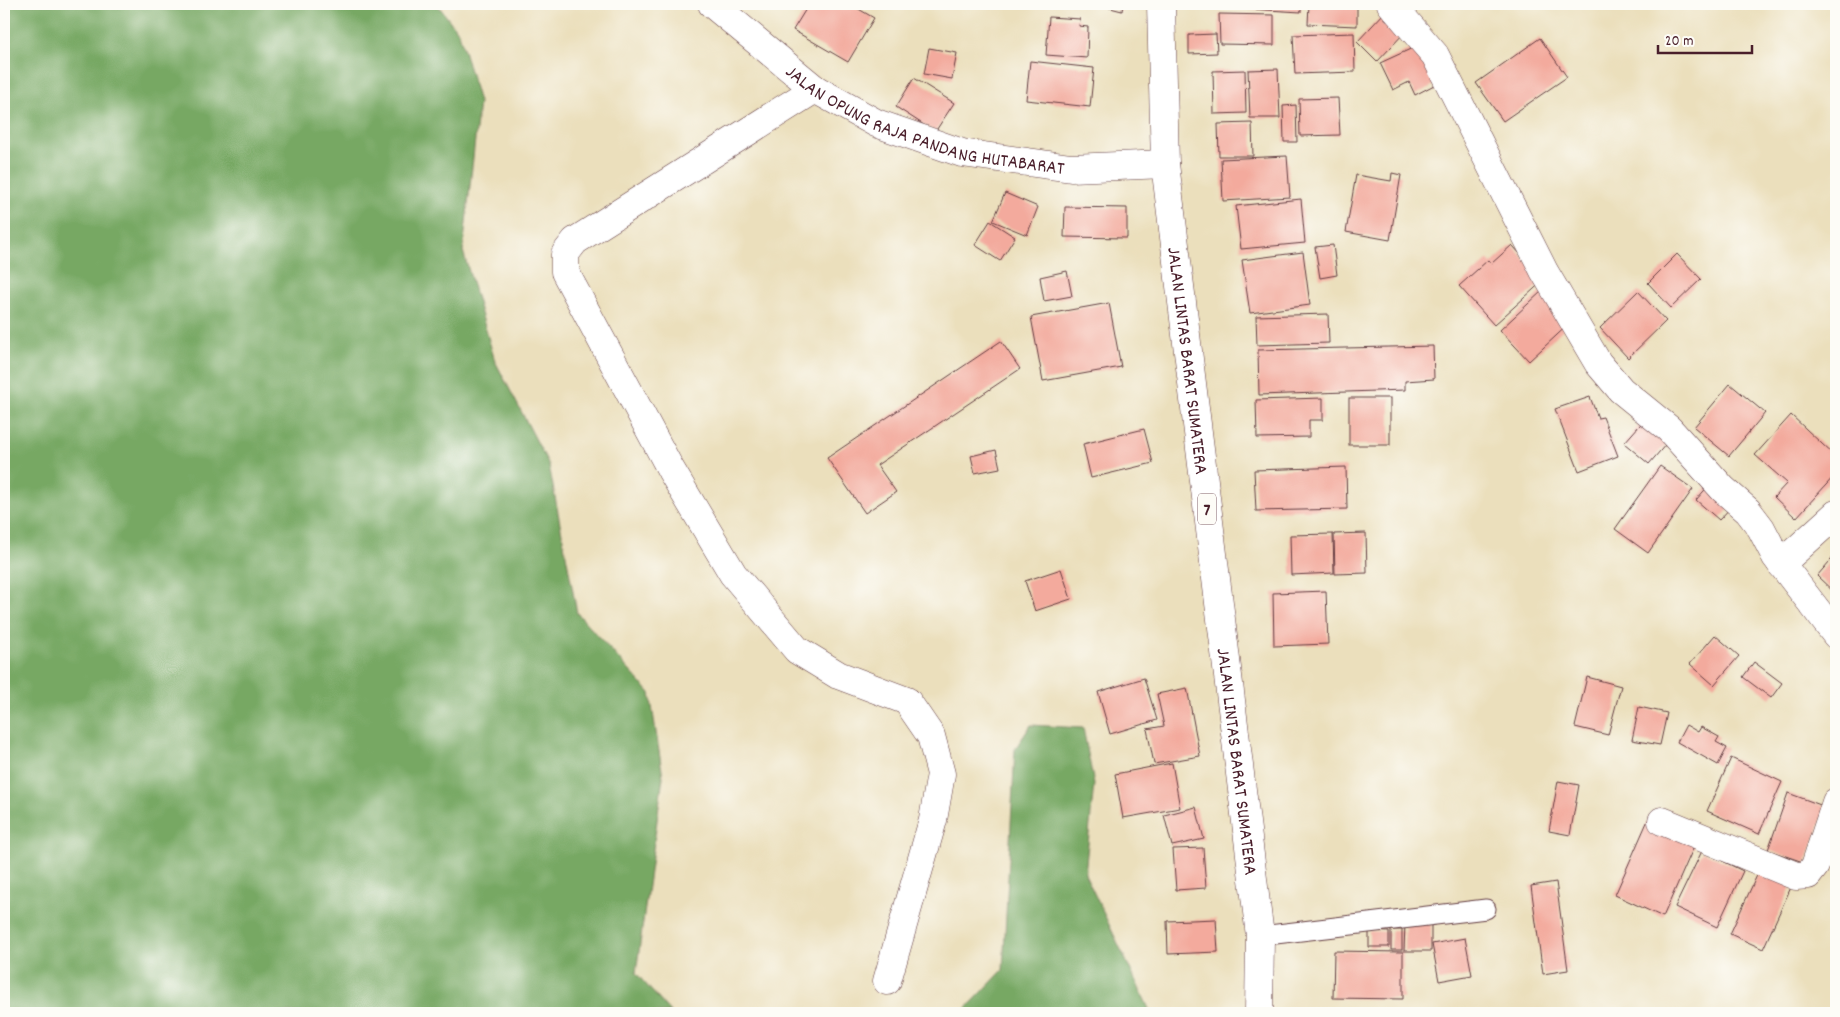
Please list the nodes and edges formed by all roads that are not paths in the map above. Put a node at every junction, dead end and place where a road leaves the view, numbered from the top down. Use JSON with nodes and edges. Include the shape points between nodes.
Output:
{"nodes":[{"id":1,"x":712,"y":4,"type":"edge"},
{"id":2,"x":1161,"y":4,"type":"edge"},
{"id":3,"x":1391,"y":4,"type":"edge"},
{"id":4,"x":815,"y":89,"type":"junction"},
{"id":5,"x":1164,"y":164,"type":"junction"},
{"id":6,"x":1836,"y":514,"type":"edge"},
{"id":7,"x":1781,"y":564,"type":"junction"},
{"id":8,"x":1836,"y":635,"type":"edge"},
{"id":9,"x":1836,"y":802,"type":"edge"},
{"id":10,"x":1662,"y":821,"type":"dead end"},
{"id":11,"x":1486,"y":909,"type":"dead end"},
{"id":12,"x":1260,"y":936,"type":"junction"},
{"id":13,"x":887,"y":981,"type":"dead end"},
{"id":14,"x":1259,"y":1013,"type":"edge"}],
"edges":[{"from":1,"to":4,"type":"main road","name":"JALAN OPUNG RAJA PANDANG HUTABARAT"},
{"from":2,"to":5,"type":"main road","name":"JALAN LINTAS BARAT SUMATERA","number":"7"},
{"from":3,"to":7,"type":"main road","via":[[1435,55],[1544,271],[1598,363],[1621,390],[1669,429],[1723,489],[1748,511]]},
{"from":4,"to":5,"type":"main road","name":"JALAN OPUNG RAJA PANDANG HUTABARAT","via":[[876,123],[962,152],[1071,168]]},
{"from":4,"to":13,"type":"main road","via":[[576,241],[565,254],[565,272],[671,470],[733,574],[798,650],[838,675],[907,701],[931,736],[941,774],[933,820]]},
{"from":5,"to":12,"type":"main road","name":"JALAN LINTAS BARAT SUMATERA","number":"7"},
{"from":6,"to":7,"type":"main road"},
{"from":7,"to":8,"type":"main road"},
{"from":9,"to":10,"type":"main road","via":[[1815,866],[1808,875],[1796,876]]},
{"from":11,"to":12,"type":"lane"},
{"from":12,"to":14,"type":"main road","name":"JALAN LINTAS BARAT SUMATERA","number":"7"}]}
